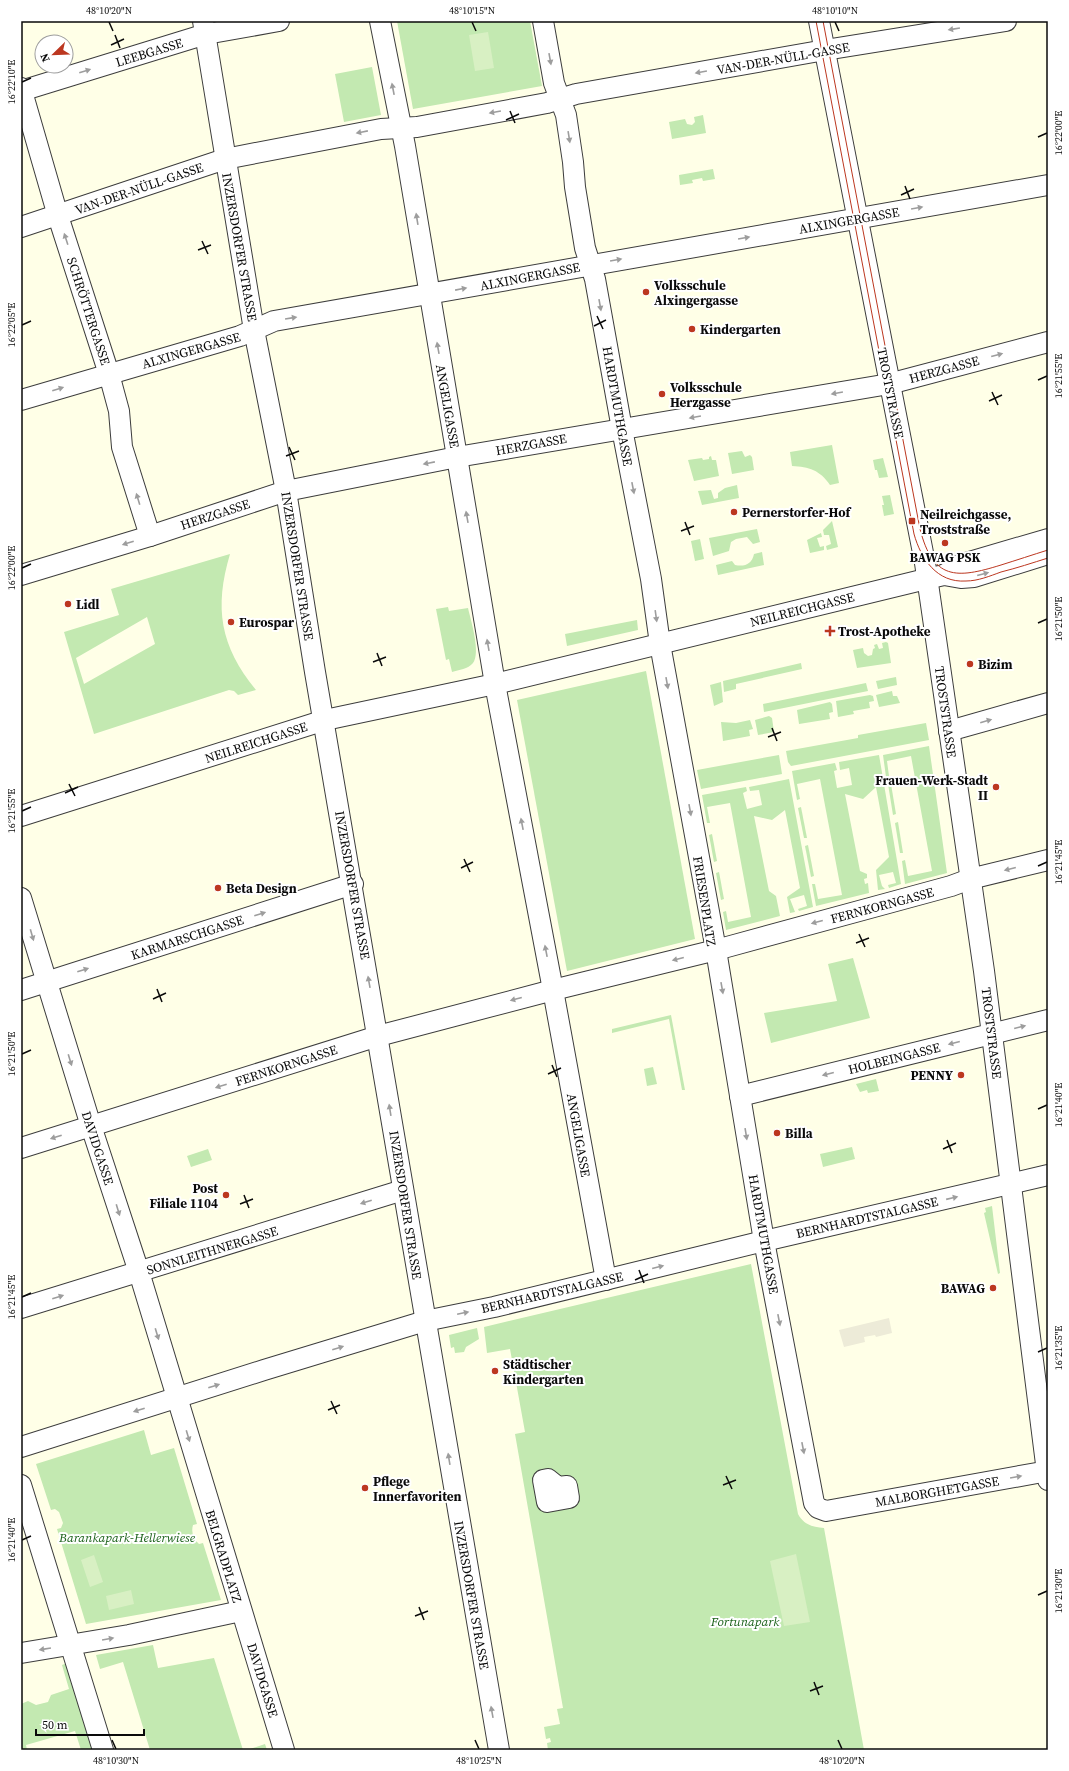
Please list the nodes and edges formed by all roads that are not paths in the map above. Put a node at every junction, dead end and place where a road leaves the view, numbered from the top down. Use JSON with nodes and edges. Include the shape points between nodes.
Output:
{"nodes":[{"id":1,"x":279,"y":21,"type":"edge"},
{"id":2,"x":380,"y":21,"type":"edge"},
{"id":3,"x":543,"y":21,"type":"edge"},
{"id":4,"x":819,"y":21,"type":"edge"},
{"id":5,"x":1006,"y":21,"type":"edge"},
{"id":6,"x":204,"y":28,"type":"edge"},
{"id":7,"x":825,"y":50,"type":"junction"},
{"id":8,"x":21,"y":90,"type":"edge"},
{"id":9,"x":560,"y":99,"type":"junction"},
{"id":10,"x":400,"y":127,"type":"junction"},
{"id":11,"x":225,"y":158,"type":"junction"},
{"id":12,"x":1048,"y":185,"type":"edge"},
{"id":13,"x":58,"y":216,"type":"junction"},
{"id":14,"x":857,"y":219,"type":"junction"},
{"id":15,"x":21,"y":227,"type":"edge"},
{"id":16,"x":590,"y":264,"type":"junction"},
{"id":17,"x":429,"y":295,"type":"junction"},
{"id":18,"x":254,"y":330,"type":"junction"},
{"id":19,"x":1048,"y":342,"type":"edge"},
{"id":20,"x":109,"y":374,"type":"junction"},
{"id":21,"x":889,"y":384,"type":"junction"},
{"id":22,"x":21,"y":400,"type":"edge"},
{"id":23,"x":622,"y":429,"type":"junction"},
{"id":24,"x":457,"y":457,"type":"junction"},
{"id":25,"x":286,"y":491,"type":"junction"},
{"id":26,"x":150,"y":536,"type":"junction"},
{"id":27,"x":1048,"y":539,"type":"edge"},
{"id":28,"x":1048,"y":554,"type":"edge"},
{"id":29,"x":21,"y":575,"type":"edge"},
{"id":30,"x":935,"y":577,"type":"junction"},
{"id":31,"x":660,"y":644,"type":"junction"},
{"id":32,"x":495,"y":684,"type":"junction"},
{"id":33,"x":1048,"y":704,"type":"edge"},
{"id":34,"x":325,"y":720,"type":"junction"},
{"id":35,"x":948,"y":731,"type":"junction"},
{"id":36,"x":21,"y":816,"type":"edge"},
{"id":37,"x":1048,"y":860,"type":"edge"},
{"id":38,"x":970,"y":879,"type":"junction"},
{"id":39,"x":353,"y":884,"type":"junction"},
{"id":40,"x":21,"y":898,"type":"edge"},
{"id":41,"x":716,"y":950,"type":"junction"},
{"id":42,"x":45,"y":982,"type":"junction"},
{"id":43,"x":21,"y":990,"type":"edge"},
{"id":44,"x":553,"y":990,"type":"junction"},
{"id":45,"x":1048,"y":1020,"type":"edge"},
{"id":46,"x":992,"y":1033,"type":"junction"},
{"id":47,"x":378,"y":1036,"type":"junction"},
{"id":48,"x":740,"y":1096,"type":"junction"},
{"id":49,"x":90,"y":1126,"type":"junction"},
{"id":50,"x":21,"y":1148,"type":"edge"},
{"id":51,"x":1048,"y":1175,"type":"edge"},
{"id":52,"x":1011,"y":1184,"type":"junction"},
{"id":53,"x":403,"y":1190,"type":"junction"},
{"id":54,"x":764,"y":1241,"type":"junction"},
{"id":55,"x":139,"y":1272,"type":"junction"},
{"id":56,"x":606,"y":1280,"type":"junction"},
{"id":57,"x":21,"y":1308,"type":"edge"},
{"id":58,"x":425,"y":1321,"type":"junction"},
{"id":59,"x":177,"y":1398,"type":"junction"},
{"id":60,"x":21,"y":1447,"type":"edge"},
{"id":61,"x":1048,"y":1475,"type":"edge"},
{"id":62,"x":21,"y":1485,"type":"edge"},
{"id":63,"x":826,"y":1511,"type":"joint"},
{"id":64,"x":241,"y":1611,"type":"junction"},
{"id":65,"x":70,"y":1645,"type":"junction"},
{"id":66,"x":21,"y":1653,"type":"edge"},
{"id":67,"x":103,"y":1750,"type":"edge"},
{"id":68,"x":284,"y":1750,"type":"edge"},
{"id":69,"x":499,"y":1750,"type":"edge"}],
"edges":[{"from":1,"to":6,"type":"street","name":"LEEBGASSE"},
{"from":10,"to":2,"type":"street","name":"ANGELIGASSE","one_way":true},
{"from":3,"to":9,"type":"street","name":"HARDTMUTHGASSE","one_way":true,"via":[[554,83]]},
{"from":4,"to":7,"type":"street","name":"TROSTSTRASSE"},
{"from":5,"to":7,"type":"street","name":"VAN-DER-NÜLL-GASSE","one_way":true},
{"from":8,"to":6,"type":"street","name":"LEEBGASSE","one_way":true},
{"from":6,"to":11,"type":"street","name":"INZERSDORFER STRASSE"},
{"from":7,"to":9,"type":"street","name":"VAN-DER-NÜLL-GASSE","one_way":true,"via":[[576,94]]},
{"from":7,"to":14,"type":"street","name":"TROSTSTRASSE"},
{"from":8,"to":13,"type":"street","name":"SCHRÖTTERGASSE"},
{"from":9,"to":10,"type":"street","name":"VAN-DER-NÜLL-GASSE","one_way":true,"via":[[424,126]]},
{"from":9,"to":16,"type":"street","name":"HARDTMUTHGASSE","one_way":true,"via":[[566,114],[575,187]]},
{"from":10,"to":11,"type":"street","name":"VAN-DER-NÜLL-GASSE","one_way":true},
{"from":17,"to":10,"type":"street","name":"ANGELIGASSE","one_way":true},
{"from":11,"to":13,"type":"street","name":"VAN-DER-NÜLL-GASSE"},
{"from":11,"to":18,"type":"street","name":"INZERSDORFER STRASSE"},
{"from":14,"to":12,"type":"street","name":"ALXINGERGASSE","one_way":true},
{"from":13,"to":15,"type":"street","name":"VAN-DER-NÜLL-GASSE"},
{"from":20,"to":13,"type":"street","name":"SCHRÖTTERGASSE","one_way":true},
{"from":16,"to":14,"type":"street","name":"ALXINGERGASSE","one_way":true},
{"from":14,"to":21,"type":"street","name":"TROSTSTRASSE"},
{"from":17,"to":16,"type":"street","name":"ALXINGERGASSE","one_way":true},
{"from":16,"to":23,"type":"street","name":"HARDTMUTHGASSE","one_way":true,"via":[[595,279]]},
{"from":18,"to":17,"type":"street","name":"ALXINGERGASSE","one_way":true,"via":[[274,321]]},
{"from":24,"to":17,"type":"street","name":"ANGELIGASSE","one_way":true},
{"from":18,"to":20,"type":"street","name":"ALXINGERGASSE"},
{"from":18,"to":25,"type":"street","name":"INZERSDORFER STRASSE"},
{"from":21,"to":19,"type":"street","name":"HERZGASSE","one_way":true},
{"from":22,"to":20,"type":"street","name":"ALXINGERGASSE","one_way":true},
{"from":26,"to":20,"type":"street","name":"SCHRÖTTERGASSE","one_way":true,"via":[[122,447],[119,411]]},
{"from":21,"to":23,"type":"street","name":"HERZGASSE","one_way":true},
{"from":21,"to":30,"type":"street","name":"TROSTSTRASSE","via":[[924,563]]},
{"from":23,"to":24,"type":"street","name":"HERZGASSE"},
{"from":23,"to":31,"type":"street","name":"HARDTMUTHGASSE","one_way":true,"via":[[651,579]]},
{"from":24,"to":25,"type":"street","name":"HERZGASSE","one_way":true},
{"from":32,"to":24,"type":"street","name":"ANGELIGASSE","one_way":true},
{"from":25,"to":26,"type":"street","name":"HERZGASSE"},
{"from":25,"to":34,"type":"street","name":"INZERSDORFER STRASSE"},
{"from":26,"to":29,"type":"street","name":"HERZGASSE","one_way":true},
{"from":27,"to":30,"type":"street","name":"NEILREICHGASSE","via":[[959,565]]},
{"from":30,"to":28,"type":"street","name":"NEILREICHGASSE","one_way":true,"via":[[974,577]]},
{"from":30,"to":31,"type":"street","name":"NEILREICHGASSE"},
{"from":30,"to":35,"type":"street","name":"TROSTSTRASSE"},
{"from":31,"to":32,"type":"street"},
{"from":31,"to":41,"type":"street","name":"FRIESENPLATZ","one_way":true},
{"from":32,"to":34,"type":"street","name":"NEILREICHGASSE"},
{"from":44,"to":32,"type":"street","one_way":true},
{"from":35,"to":33,"type":"street","one_way":true},
{"from":34,"to":36,"type":"street","name":"NEILREICHGASSE"},
{"from":34,"to":39,"type":"street","name":"INZERSDORFER STRASSE"},
{"from":35,"to":38,"type":"street","name":"TROSTSTRASSE"},
{"from":37,"to":38,"type":"street","name":"FERNKORNGASSE","one_way":true},
{"from":38,"to":41,"type":"street","name":"FERNKORNGASSE","one_way":true},
{"from":38,"to":46,"type":"street","name":"TROSTSTRASSE"},
{"from":42,"to":39,"type":"street","name":"KARMARSCHGASSE","one_way":true},
{"from":47,"to":39,"type":"street","name":"INZERSDORFER STRASSE","one_way":true},
{"from":40,"to":42,"type":"street","name":"DAVIDGASSE","one_way":true},
{"from":41,"to":44,"type":"street","name":"FRIESENPLATZ","one_way":true},
{"from":41,"to":48,"type":"street","name":"HARDTMUTHGASSE","one_way":true},
{"from":42,"to":43,"type":"street","name":"KARMARSCHGASSE"},
{"from":42,"to":49,"type":"street","name":"DAVIDGASSE","one_way":true},
{"from":44,"to":47,"type":"street","name":"FERNKORNGASSE","one_way":true},
{"from":44,"to":56,"type":"street","name":"ANGELIGASSE"},
{"from":46,"to":45,"type":"street","name":"HOLBEINGASSE","one_way":true},
{"from":46,"to":48,"type":"street","name":"HOLBEINGASSE","one_way":true},
{"from":46,"to":52,"type":"street","name":"TROSTSTRASSE"},
{"from":47,"to":49,"type":"street","name":"FERNKORNGASSE","one_way":true},
{"from":53,"to":47,"type":"street","name":"INZERSDORFER STRASSE","one_way":true},
{"from":48,"to":54,"type":"street","name":"HARDTMUTHGASSE","one_way":true},
{"from":49,"to":50,"type":"street","name":"FERNKORNGASSE","one_way":true},
{"from":49,"to":55,"type":"street","name":"DAVIDGASSE","one_way":true},
{"from":51,"to":52,"type":"street","name":"BERNHARDTSTALGASSE"},
{"from":54,"to":52,"type":"street","name":"BERNHARDTSTALGASSE","one_way":true},
{"from":52,"to":61,"type":"street","name":"TROSTSTRASSE"},
{"from":53,"to":55,"type":"street","name":"SONNLEITHNERGASSE","one_way":true},
{"from":53,"to":58,"type":"street","name":"INZERSDORFER STRASSE"},
{"from":56,"to":54,"type":"street","name":"BERNHARDTSTALGASSE","one_way":true},
{"from":54,"to":63,"type":"street","name":"HARDTMUTHGASSE","one_way":true,"via":[[814,1503]]},
{"from":57,"to":55,"type":"street","name":"SONNLEITHNERGASSE","one_way":true},
{"from":55,"to":59,"type":"street","name":"DAVIDGASSE","one_way":true},
{"from":58,"to":56,"type":"street","name":"BERNHARDTSTALGASSE","one_way":true},
{"from":59,"to":58,"type":"street","name":"BERNHARDTSTALGASSE","one_way":true},
{"from":69,"to":58,"type":"street","name":"INZERSDORFER STRASSE","one_way":true},
{"from":59,"to":60,"type":"street","one_way":true},
{"from":59,"to":64,"type":"street","name":"BELGRADPLATZ","one_way":true},
{"from":63,"to":61,"type":"street","name":"MALBORGHETGASSE","one_way":true},
{"from":62,"to":65,"type":"street"},
{"from":65,"to":64,"type":"street","name":"BELGRADPLATZ","one_way":true},
{"from":64,"to":68,"type":"street","name":"DAVIDGASSE"},
{"from":65,"to":66,"type":"street","one_way":true},
{"from":65,"to":67,"type":"street"}]}
